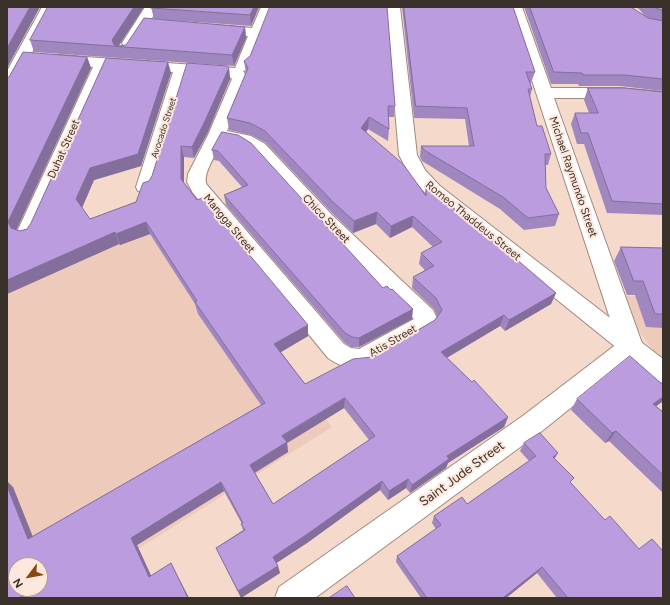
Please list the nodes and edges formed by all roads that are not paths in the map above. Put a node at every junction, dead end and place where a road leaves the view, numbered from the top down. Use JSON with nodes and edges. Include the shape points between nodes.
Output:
{"nodes":[{"id":1,"x":49,"y":7,"type":"edge"},
{"id":2,"x":152,"y":7,"type":"edge"},
{"id":3,"x":268,"y":7,"type":"edge"},
{"id":4,"x":393,"y":7,"type":"edge"},
{"id":5,"x":515,"y":7,"type":"edge"},
{"id":6,"x":142,"y":23,"type":"junction"},
{"id":7,"x":157,"y":24,"type":"edge"},
{"id":8,"x":197,"y":28,"type":"edge"},
{"id":9,"x":257,"y":33,"type":"junction"},
{"id":10,"x":124,"y":52,"type":"edge"},
{"id":11,"x":34,"y":58,"type":"junction"},
{"id":12,"x":102,"y":64,"type":"junction"},
{"id":13,"x":182,"y":69,"type":"junction"},
{"id":14,"x":241,"y":73,"type":"junction"},
{"id":15,"x":7,"y":85,"type":"edge"},
{"id":16,"x":544,"y":93,"type":"junction"},
{"id":17,"x":663,"y":97,"type":"edge"},
{"id":18,"x":217,"y":135,"type":"junction"},
{"id":19,"x":145,"y":187,"type":"edge"},
{"id":20,"x":26,"y":234,"type":"edge"},
{"id":21,"x":427,"y":320,"type":"joint"},
{"id":22,"x":631,"y":346,"type":"junction"},
{"id":23,"x":336,"y":351,"type":"joint"},
{"id":24,"x":663,"y":373,"type":"edge"},
{"id":25,"x":290,"y":598,"type":"edge"}],
"edges":[{"from":1,"to":11,"type":"street"},
{"from":2,"to":6,"type":"street"},
{"from":3,"to":9,"type":"street","name":"Mangga Street"},
{"from":4,"to":22,"type":"street","name":"Romeo Thaddeus Street","via":[[408,155],[419,177]]},
{"from":5,"to":16,"type":"street","name":"Michael Raymundo Street"},
{"from":6,"to":7,"type":"street"},
{"from":6,"to":10,"type":"street"},
{"from":8,"to":9,"type":"street"},
{"from":9,"to":14,"type":"street","name":"Mangga Street"},
{"from":11,"to":12,"type":"street"},
{"from":11,"to":15,"type":"street"},
{"from":12,"to":13,"type":"street"},
{"from":12,"to":20,"type":"street","name":"Duhat Street"},
{"from":13,"to":14,"type":"street","via":[[233,72],[238,75]]},
{"from":13,"to":19,"type":"street","name":"Avocado Street"},
{"from":14,"to":18,"type":"street","name":"Mangga Street"},
{"from":16,"to":17,"type":"street"},
{"from":16,"to":22,"type":"street","name":"Michael Raymundo Street"},
{"from":18,"to":21,"type":"street","name":"Chico Street","via":[[245,140],[259,148],[325,220]]},
{"from":18,"to":23,"type":"street","name":"Mangga Street","via":[[197,174],[196,182]]},
{"from":21,"to":23,"type":"street","name":"Atis Street","via":[[362,359],[344,357]]},
{"from":22,"to":24,"type":"street","name":"Romeo Thaddeus Street"},
{"from":22,"to":25,"type":"street","name":"Saint Jude Street","via":[[533,423]]}]}
